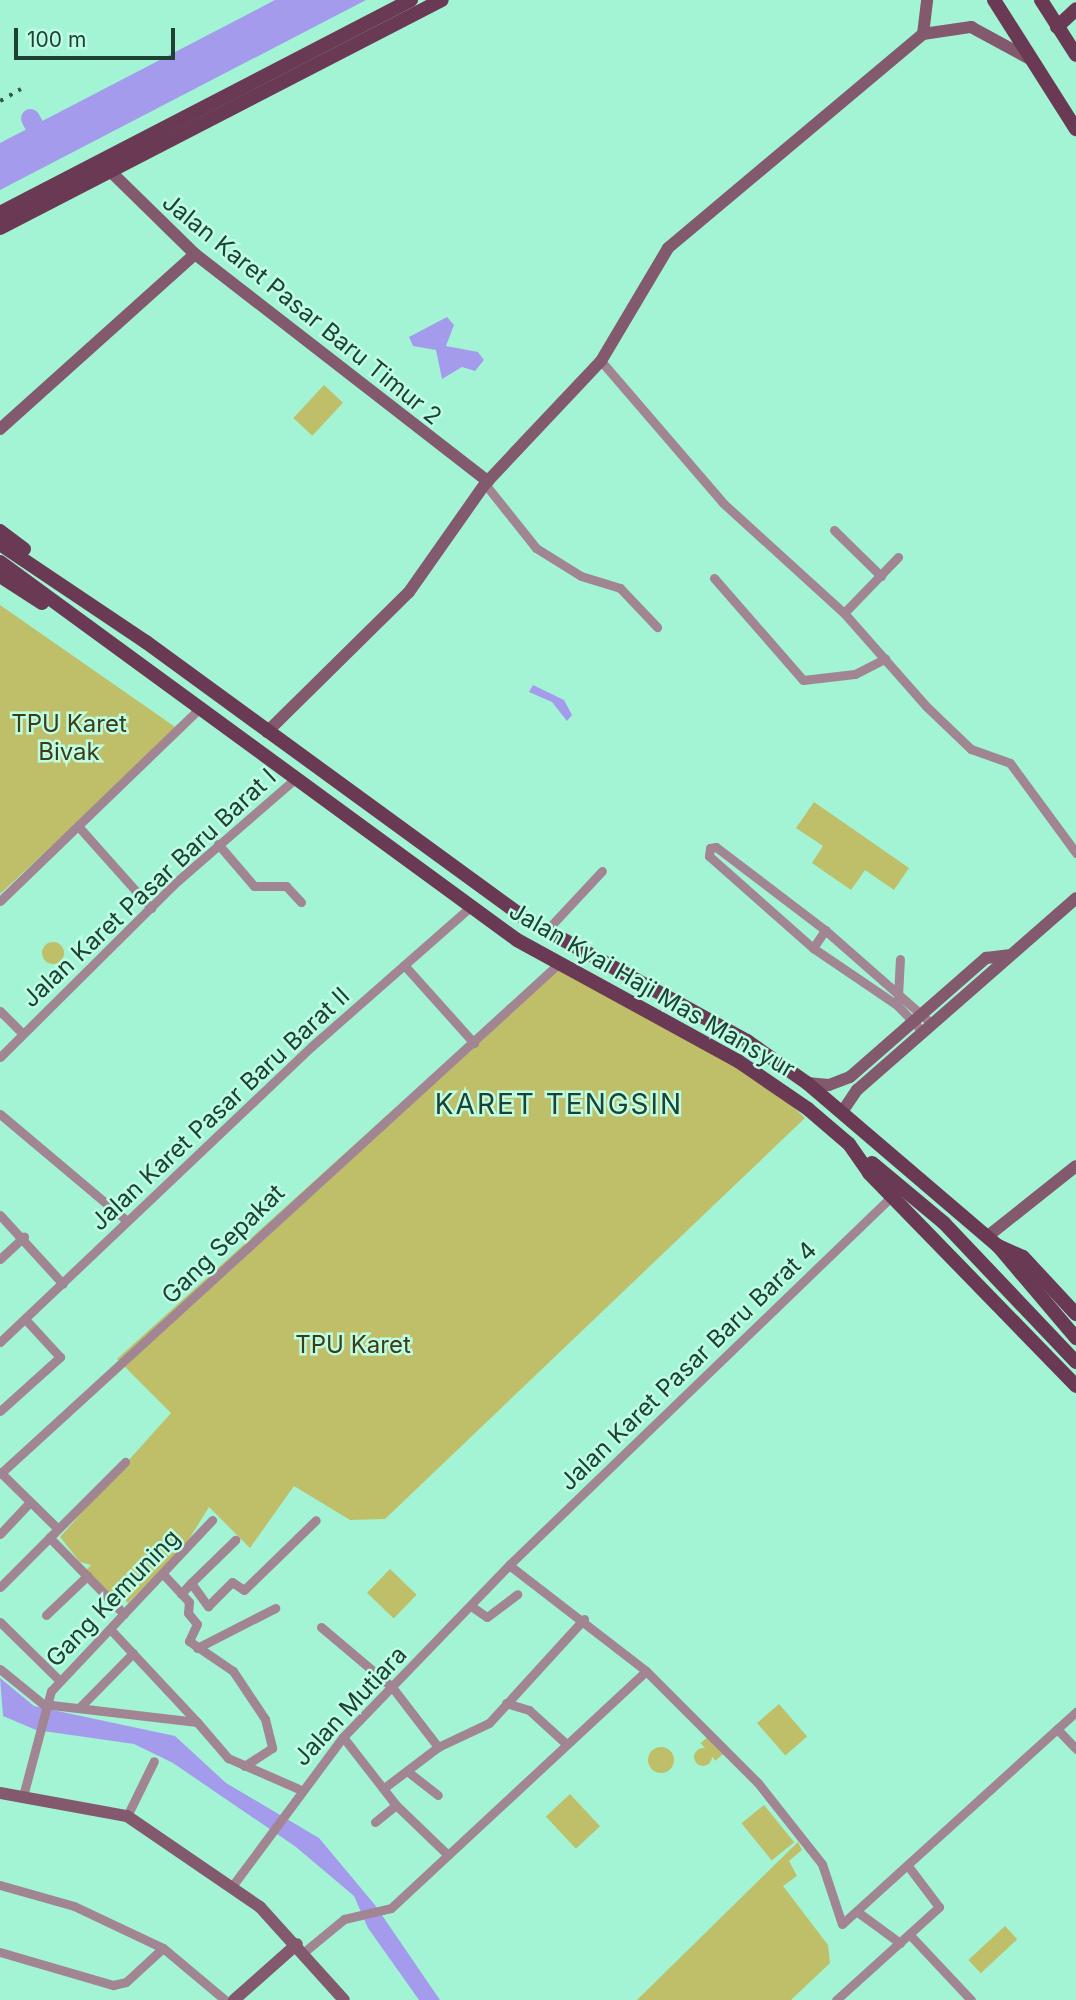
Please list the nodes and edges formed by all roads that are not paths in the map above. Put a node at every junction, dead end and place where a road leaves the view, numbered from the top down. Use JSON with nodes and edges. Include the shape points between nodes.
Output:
{"nodes":[{"id":1,"x":411,"y":0,"type":"edge"},
{"id":2,"x":442,"y":0,"type":"edge"},
{"id":3,"x":919,"y":0,"type":"edge"},
{"id":4,"x":927,"y":0,"type":"edge"},
{"id":5,"x":994,"y":0,"type":"edge"},
{"id":6,"x":1041,"y":0,"type":"edge"},
{"id":7,"x":1076,"y":9,"type":"edge"},
{"id":8,"x":928,"y":14,"type":"junction"},
{"id":9,"x":1057,"y":27,"type":"junction"},
{"id":10,"x":923,"y":34,"type":"junction"},
{"id":11,"x":1076,"y":55,"type":"edge"},
{"id":12,"x":1030,"y":59,"type":"junction"},
{"id":13,"x":1076,"y":129,"type":"edge"},
{"id":14,"x":104,"y":166,"type":"junction"},
{"id":15,"x":0,"y":213,"type":"edge"},
{"id":16,"x":0,"y":228,"type":"edge"},
{"id":17,"x":195,"y":254,"type":"junction"},
{"id":18,"x":601,"y":360,"type":"junction"},
{"id":19,"x":0,"y":429,"type":"edge"},
{"id":20,"x":486,"y":482,"type":"junction"},
{"id":21,"x":834,"y":530,"type":"dead end"},
{"id":22,"x":0,"y":531,"type":"edge"},
{"id":23,"x":898,"y":557,"type":"dead end"},
{"id":24,"x":2,"y":559,"type":"edge"},
{"id":25,"x":880,"y":576,"type":"junction"},
{"id":26,"x":714,"y":579,"type":"dead end"},
{"id":27,"x":69,"y":589,"type":"junction"},
{"id":28,"x":844,"y":613,"type":"junction"},
{"id":29,"x":657,"y":627,"type":"dead end"},
{"id":30,"x":885,"y":659,"type":"junction"},
{"id":31,"x":201,"y":707,"type":"junction"},
{"id":32,"x":267,"y":732,"type":"junction"},
{"id":33,"x":295,"y":779,"type":"junction"},
{"id":34,"x":78,"y":826,"type":"junction"},
{"id":35,"x":218,"y":844,"type":"junction"},
{"id":36,"x":1076,"y":853,"type":"edge"},
{"id":37,"x":736,"y":862,"type":"junction"},
{"id":38,"x":602,"y":871,"type":"dead end"},
{"id":39,"x":727,"y":872,"type":"junction"},
{"id":40,"x":1076,"y":898,"type":"edge"},
{"id":41,"x":0,"y":901,"type":"edge"},
{"id":42,"x":302,"y":902,"type":"dead end"},
{"id":43,"x":470,"y":907,"type":"junction"},
{"id":44,"x":151,"y":908,"type":"junction"},
{"id":45,"x":825,"y":930,"type":"junction"},
{"id":46,"x":546,"y":932,"type":"junction"},
{"id":47,"x":813,"y":948,"type":"junction"},
{"id":48,"x":850,"y":954,"type":"junction"},
{"id":49,"x":1009,"y":954,"type":"junction"},
{"id":50,"x":900,"y":959,"type":"dead end"},
{"id":51,"x":404,"y":965,"type":"junction"},
{"id":52,"x":557,"y":965,"type":"junction"},
{"id":53,"x":843,"y":966,"type":"junction"},
{"id":54,"x":899,"y":991,"type":"junction"},
{"id":55,"x":897,"y":1005,"type":"junction"},
{"id":56,"x":0,"y":1011,"type":"edge"},
{"id":57,"x":918,"y":1018,"type":"junction"},
{"id":58,"x":927,"y":1028,"type":"junction"},
{"id":59,"x":22,"y":1034,"type":"junction"},
{"id":60,"x":474,"y":1044,"type":"junction"},
{"id":61,"x":0,"y":1056,"type":"edge"},
{"id":62,"x":807,"y":1083,"type":"junction"},
{"id":63,"x":842,"y":1112,"type":"junction"},
{"id":64,"x":0,"y":1114,"type":"edge"},
{"id":65,"x":849,"y":1144,"type":"junction"},
{"id":66,"x":1076,"y":1166,"type":"edge"},
{"id":67,"x":893,"y":1195,"type":"junction"},
{"id":68,"x":0,"y":1215,"type":"edge"},
{"id":69,"x":127,"y":1221,"type":"junction"},
{"id":70,"x":24,"y":1237,"type":"junction"},
{"id":71,"x":993,"y":1241,"type":"junction"},
{"id":72,"x":0,"y":1259,"type":"edge"},
{"id":73,"x":63,"y":1284,"type":"junction"},
{"id":74,"x":1076,"y":1314,"type":"edge"},
{"id":75,"x":25,"y":1319,"type":"junction"},
{"id":76,"x":1076,"y":1338,"type":"edge"},
{"id":77,"x":0,"y":1342,"type":"edge"},
{"id":78,"x":1076,"y":1362,"type":"edge"},
{"id":79,"x":1076,"y":1386,"type":"edge"},
{"id":80,"x":0,"y":1411,"type":"edge"},
{"id":81,"x":125,"y":1462,"type":"dead end"},
{"id":82,"x":0,"y":1473,"type":"edge"},
{"id":83,"x":30,"y":1502,"type":"junction"},
{"id":84,"x":212,"y":1520,"type":"dead end"},
{"id":85,"x":316,"y":1521,"type":"dead end"},
{"id":86,"x":57,"y":1528,"type":"junction"},
{"id":87,"x":0,"y":1534,"type":"edge"},
{"id":88,"x":49,"y":1536,"type":"junction"},
{"id":89,"x":235,"y":1541,"type":"dead end"},
{"id":90,"x":509,"y":1565,"type":"junction"},
{"id":91,"x":163,"y":1574,"type":"junction"},
{"id":92,"x":87,"y":1576,"type":"junction"},
{"id":93,"x":191,"y":1583,"type":"junction"},
{"id":94,"x":0,"y":1587,"type":"edge"},
{"id":95,"x":181,"y":1594,"type":"junction"},
{"id":96,"x":517,"y":1594,"type":"dead end"},
{"id":97,"x":471,"y":1606,"type":"junction"},
{"id":98,"x":275,"y":1608,"type":"dead end"},
{"id":99,"x":124,"y":1614,"type":"junction"},
{"id":100,"x":46,"y":1615,"type":"dead end"},
{"id":101,"x":584,"y":1619,"type":"junction"},
{"id":102,"x":0,"y":1622,"type":"edge"},
{"id":103,"x":321,"y":1627,"type":"dead end"},
{"id":104,"x":110,"y":1629,"type":"junction"},
{"id":105,"x":197,"y":1648,"type":"junction"},
{"id":106,"x":133,"y":1653,"type":"junction"},
{"id":107,"x":0,"y":1669,"type":"edge"},
{"id":108,"x":646,"y":1671,"type":"junction"},
{"id":109,"x":60,"y":1681,"type":"junction"},
{"id":110,"x":393,"y":1687,"type":"junction"},
{"id":111,"x":506,"y":1703,"type":"junction"},
{"id":112,"x":43,"y":1705,"type":"junction"},
{"id":113,"x":79,"y":1708,"type":"junction"},
{"id":114,"x":1076,"y":1712,"type":"edge"},
{"id":115,"x":197,"y":1722,"type":"junction"},
{"id":116,"x":1057,"y":1729,"type":"junction"},
{"id":117,"x":343,"y":1737,"type":"junction"},
{"id":118,"x":564,"y":1742,"type":"junction"},
{"id":119,"x":438,"y":1747,"type":"junction"},
{"id":120,"x":1076,"y":1749,"type":"edge"},
{"id":121,"x":154,"y":1761,"type":"dead end"},
{"id":122,"x":244,"y":1766,"type":"junction"},
{"id":123,"x":407,"y":1771,"type":"junction"},
{"id":124,"x":384,"y":1788,"type":"junction"},
{"id":125,"x":299,"y":1789,"type":"junction"},
{"id":126,"x":0,"y":1793,"type":"edge"},
{"id":127,"x":23,"y":1796,"type":"junction"},
{"id":128,"x":438,"y":1796,"type":"dead end"},
{"id":129,"x":396,"y":1805,"type":"junction"},
{"id":130,"x":127,"y":1816,"type":"junction"},
{"id":131,"x":375,"y":1822,"type":"dead end"},
{"id":132,"x":448,"y":1855,"type":"junction"},
{"id":133,"x":908,"y":1866,"type":"junction"},
{"id":134,"x":0,"y":1885,"type":"edge"},
{"id":135,"x":233,"y":1885,"type":"junction"},
{"id":136,"x":859,"y":1913,"type":"junction"},
{"id":137,"x":910,"y":1935,"type":"junction"},
{"id":138,"x":900,"y":1943,"type":"junction"},
{"id":139,"x":163,"y":1948,"type":"junction"},
{"id":140,"x":300,"y":1948,"type":"junction"},
{"id":141,"x":0,"y":1952,"type":"edge"},
{"id":142,"x":225,"y":2000,"type":"edge"},
{"id":143,"x":234,"y":2000,"type":"edge"},
{"id":144,"x":344,"y":2000,"type":"edge"},
{"id":145,"x":836,"y":2000,"type":"edge"},
{"id":146,"x":971,"y":2000,"type":"edge"}],
"edges":[{"from":1,"to":14,"type":"main road"},
{"from":2,"to":14,"type":"main road"},
{"from":3,"to":8,"type":"street"},
{"from":4,"to":8,"type":"street"},
{"from":5,"to":12,"type":"main road"},
{"from":6,"to":9,"type":"main road"},
{"from":7,"to":9,"type":"main road"},
{"from":8,"to":10,"type":"street"},
{"from":9,"to":11,"type":"main road"},
{"from":10,"to":12,"type":"street","via":[[971,27]]},
{"from":10,"to":18,"type":"street","via":[[661,254]]},
{"from":12,"to":13,"type":"main road"},
{"from":14,"to":15,"type":"main road"},
{"from":14,"to":16,"type":"main road"},
{"from":14,"to":17,"type":"street","name":"Jalan Karet Pasar Baru Timur 2"},
{"from":17,"to":19,"type":"street"},
{"from":17,"to":20,"type":"street","name":"Jalan Karet Pasar Baru Timur 2"},
{"from":18,"to":20,"type":"street"},
{"from":18,"to":28,"type":"street","via":[[723,503]]},
{"from":20,"to":29,"type":"street","via":[[536,548],[581,576],[620,588]]},
{"from":20,"to":32,"type":"street","via":[[391,613],[332,663]]},
{"from":21,"to":25,"type":"street"},
{"from":22,"to":27,"type":"main road","name":"Jalan Kyai Haji Mas Mansyur"},
{"from":23,"to":25,"type":"street"},
{"from":24,"to":27,"type":"main road","name":"Jalan Kyai Haji Mas Mansyur"},
{"from":24,"to":31,"type":"main road","name":"Jalan Kyai Haji Mas Mansyur"},
{"from":25,"to":28,"type":"street"},
{"from":26,"to":30,"type":"street","via":[[803,680],[855,674]]},
{"from":27,"to":32,"type":"main road","name":"Jalan Kyai Haji Mas Mansyur"},
{"from":28,"to":30,"type":"street"},
{"from":30,"to":36,"type":"street","via":[[971,748],[1010,763]]},
{"from":31,"to":33,"type":"main road","name":"Jalan Kyai Haji Mas Mansyur"},
{"from":31,"to":34,"type":"street"},
{"from":32,"to":46,"type":"main road","name":"Jalan Kyai Haji Mas Mansyur"},
{"from":33,"to":35,"type":"street","name":"Jalan Karet Pasar Baru Barat I"},
{"from":33,"to":43,"type":"main road","name":"Jalan Kyai Haji Mas Mansyur"},
{"from":34,"to":41,"type":"street"},
{"from":34,"to":44,"type":"street"},
{"from":35,"to":42,"type":"street","via":[[254,886],[286,886]]},
{"from":35,"to":44,"type":"street","name":"Jalan Karet Pasar Baru Barat I"},
{"from":37,"to":39,"type":"street"},
{"from":37,"to":39,"type":"street","via":[[710,848],[709,856]]},
{"from":37,"to":45,"type":"street"},
{"from":38,"to":46,"type":"street"},
{"from":39,"to":47,"type":"street"},
{"from":40,"to":49,"type":"street"},
{"from":43,"to":51,"type":"street","name":"Jalan Karet Pasar Baru Barat II"},
{"from":43,"to":52,"type":"main road","name":"Jalan Kyai Haji Mas Mansyur"},
{"from":44,"to":59,"type":"street","name":"Jalan Karet Pasar Baru Barat I"},
{"from":45,"to":47,"type":"street"},
{"from":45,"to":48,"type":"street"},
{"from":46,"to":62,"type":"main road","name":"Jalan Kyai Haji Mas Mansyur","via":[[726,1029]]},
{"from":47,"to":53,"type":"street"},
{"from":48,"to":53,"type":"street"},
{"from":48,"to":54,"type":"street"},
{"from":49,"to":57,"type":"street","via":[[986,958]]},
{"from":49,"to":58,"type":"street"},
{"from":50,"to":54,"type":"street"},
{"from":51,"to":60,"type":"street"},
{"from":51,"to":69,"type":"street","name":"Jalan Karet Pasar Baru Barat II"},
{"from":52,"to":60,"type":"street","name":"Gang Sepakat"},
{"from":52,"to":65,"type":"main road","name":"Jalan Kyai Haji Mas Mansyur","via":[[738,1061]]},
{"from":53,"to":55,"type":"street"},
{"from":54,"to":55,"type":"street"},
{"from":54,"to":57,"type":"street"},
{"from":55,"to":57,"type":"street"},
{"from":56,"to":59,"type":"street"},
{"from":57,"to":58,"type":"street"},
{"from":57,"to":62,"type":"street","via":[[850,1077],[829,1085]]},
{"from":58,"to":63,"type":"street","via":[[857,1090]]},
{"from":59,"to":61,"type":"street","name":"Jalan Karet Pasar Baru Barat I"},
{"from":60,"to":82,"type":"street","name":"Gang Sepakat"},
{"from":62,"to":63,"type":"main road","name":"Jalan Kyai Haji Mas Mansyur"},
{"from":63,"to":71,"type":"main road","name":"Jalan Kyai Haji Mas Mansyur"},
{"from":64,"to":69,"type":"street"},
{"from":65,"to":67,"type":"main road","name":"Jalan Kyai Haji Mas Mansyur"},
{"from":65,"to":78,"type":"main road","via":[[1015,1293]]},
{"from":66,"to":71,"type":"street"},
{"from":67,"to":79,"type":"main road","name":"Jalan Kyai Haji Mas Mansyur"},
{"from":67,"to":90,"type":"street","name":"Jalan Karet Pasar Baru Barat 4"},
{"from":68,"to":70,"type":"street"},
{"from":69,"to":73,"type":"street","name":"Jalan Karet Pasar Baru Barat II"},
{"from":70,"to":72,"type":"street"},
{"from":70,"to":73,"type":"street"},
{"from":71,"to":74,"type":"main road","name":"Jalan Kyai Haji Mas Mansyur","via":[[1023,1257]]},
{"from":71,"to":76,"type":"main road"},
{"from":73,"to":75,"type":"street","name":"Jalan Karet Pasar Baru Barat II"},
{"from":75,"to":77,"type":"street","name":"Jalan Karet Pasar Baru Barat II"},
{"from":75,"to":80,"type":"street","via":[[61,1357]]},
{"from":81,"to":86,"type":"street"},
{"from":82,"to":83,"type":"street"},
{"from":83,"to":86,"type":"street"},
{"from":83,"to":87,"type":"street"},
{"from":84,"to":91,"type":"street","name":"Gang Kemuning"},
{"from":85,"to":93,"type":"street","via":[[242,1591],[231,1583],[208,1605]]},
{"from":86,"to":88,"type":"street"},
{"from":88,"to":92,"type":"street"},
{"from":88,"to":94,"type":"street"},
{"from":89,"to":93,"type":"street"},
{"from":90,"to":97,"type":"street","name":"Jalan Mutiara"},
{"from":90,"to":101,"type":"street"},
{"from":91,"to":95,"type":"street"},
{"from":91,"to":99,"type":"street","name":"Gang Kemuning"},
{"from":92,"to":99,"type":"street"},
{"from":92,"to":100,"type":"street"},
{"from":93,"to":95,"type":"street"},
{"from":95,"to":105,"type":"street","via":[[196,1622],[188,1639]]},
{"from":96,"to":97,"type":"street","via":[[487,1617]]},
{"from":97,"to":110,"type":"street","name":"Jalan Mutiara"},
{"from":98,"to":105,"type":"street"},
{"from":99,"to":104,"type":"street","name":"Gang Kemuning"},
{"from":101,"to":108,"type":"street"},
{"from":101,"to":111,"type":"street"},
{"from":102,"to":109,"type":"street"},
{"from":103,"to":110,"type":"street"},
{"from":104,"to":106,"type":"street"},
{"from":104,"to":109,"type":"street","name":"Gang Kemuning"},
{"from":105,"to":122,"type":"street","via":[[233,1671],[265,1719],[272,1748]]},
{"from":106,"to":113,"type":"street"},
{"from":106,"to":115,"type":"street"},
{"from":107,"to":112,"type":"street"},
{"from":108,"to":118,"type":"street"},
{"from":108,"to":136,"type":"street","via":[[799,1831],[822,1864],[842,1924]]},
{"from":109,"to":112,"type":"street","name":"Gang Kemuning"},
{"from":110,"to":117,"type":"street","name":"Jalan Mutiara"},
{"from":110,"to":119,"type":"street"},
{"from":111,"to":118,"type":"street","via":[[529,1710]]},
{"from":111,"to":119,"type":"street","via":[[474,1734]]},
{"from":112,"to":113,"type":"street"},
{"from":112,"to":127,"type":"street"},
{"from":113,"to":115,"type":"street"},
{"from":114,"to":116,"type":"street"},
{"from":115,"to":122,"type":"street","via":[[216,1749]]},
{"from":116,"to":120,"type":"street"},
{"from":116,"to":133,"type":"street"},
{"from":117,"to":124,"type":"street"},
{"from":117,"to":125,"type":"street","name":"Jalan Mutiara"},
{"from":118,"to":132,"type":"street"},
{"from":119,"to":123,"type":"street"},
{"from":121,"to":130,"type":"street"},
{"from":122,"to":125,"type":"street"},
{"from":123,"to":124,"type":"street"},
{"from":123,"to":128,"type":"street"},
{"from":124,"to":129,"type":"street"},
{"from":125,"to":135,"type":"street","name":"Jalan Mutiara"},
{"from":126,"to":127,"type":"street"},
{"from":127,"to":130,"type":"street"},
{"from":129,"to":131,"type":"street"},
{"from":129,"to":132,"type":"street"},
{"from":130,"to":135,"type":"street"},
{"from":132,"to":140,"type":"street","via":[[384,1911],[334,1924]]},
{"from":133,"to":136,"type":"street"},
{"from":133,"to":137,"type":"street","via":[[940,1903]]},
{"from":134,"to":139,"type":"street","via":[[74,1906]]},
{"from":135,"to":140,"type":"street"},
{"from":136,"to":138,"type":"street"},
{"from":137,"to":138,"type":"street"},
{"from":137,"to":146,"type":"street"},
{"from":138,"to":145,"type":"street"},
{"from":139,"to":141,"type":"street","via":[[126,1982],[113,1985]]},
{"from":139,"to":142,"type":"street"},
{"from":140,"to":143,"type":"street"},
{"from":140,"to":144,"type":"street"}]}
